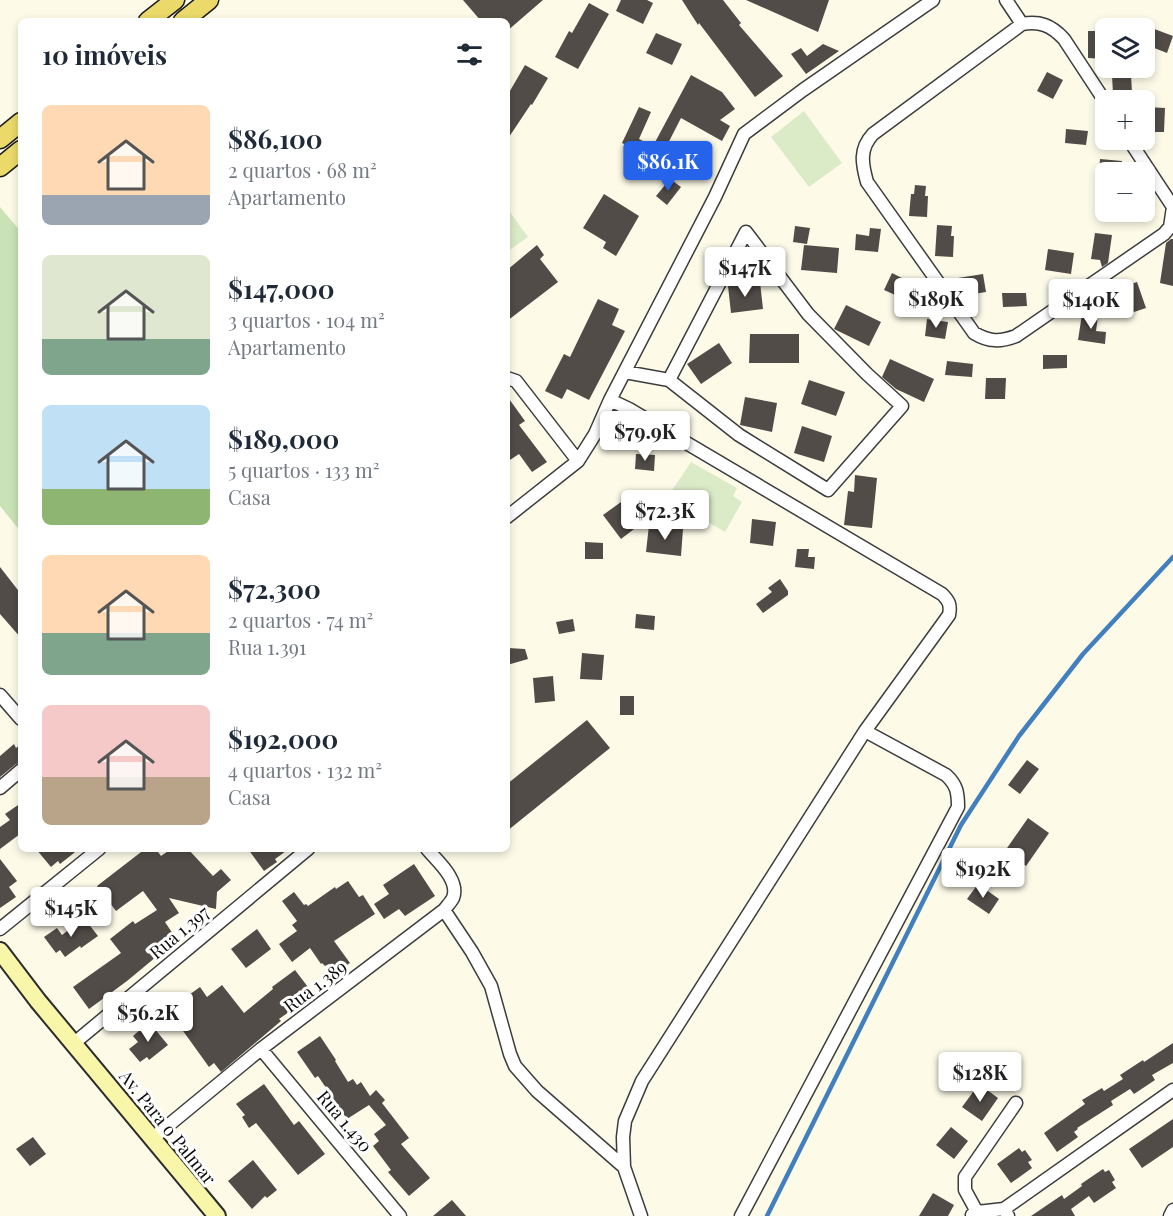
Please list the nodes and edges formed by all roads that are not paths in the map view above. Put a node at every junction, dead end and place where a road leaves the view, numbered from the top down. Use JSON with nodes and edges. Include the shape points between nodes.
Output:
{"nodes":[{"id":1,"x":175,"y":0,"type":"edge"},
{"id":2,"x":209,"y":0,"type":"edge"},
{"id":3,"x":933,"y":0,"type":"edge"},
{"id":4,"x":1006,"y":0,"type":"edge"},
{"id":5,"x":152,"y":18,"type":"edge"},
{"id":6,"x":187,"y":18,"type":"edge"},
{"id":7,"x":1022,"y":24,"type":"junction"},
{"id":8,"x":1097,"y":90,"type":"edge"},
{"id":9,"x":18,"y":124,"type":"edge"},
{"id":10,"x":0,"y":139,"type":"edge"},
{"id":11,"x":1136,"y":150,"type":"edge"},
{"id":12,"x":18,"y":152,"type":"edge"},
{"id":13,"x":0,"y":167,"type":"edge"},
{"id":14,"x":625,"y":372,"type":"junction"},
{"id":15,"x":510,"y":379,"type":"edge"},
{"id":16,"x":669,"y":380,"type":"junction"},
{"id":17,"x":610,"y":400,"type":"junction"},
{"id":18,"x":578,"y":461,"type":"junction"},
{"id":19,"x":510,"y":515,"type":"edge"},
{"id":20,"x":0,"y":695,"type":"edge"},
{"id":21,"x":18,"y":716,"type":"edge"},
{"id":22,"x":865,"y":731,"type":"junction"},
{"id":23,"x":18,"y":773,"type":"edge"},
{"id":24,"x":0,"y":788,"type":"edge"},
{"id":25,"x":95,"y":852,"type":"edge"},
{"id":26,"x":304,"y":852,"type":"edge"},
{"id":27,"x":429,"y":852,"type":"edge"},
{"id":28,"x":444,"y":909,"type":"junction"},
{"id":29,"x":0,"y":929,"type":"edge"},
{"id":30,"x":0,"y":951,"type":"edge"},
{"id":31,"x":73,"y":1044,"type":"junction"},
{"id":32,"x":261,"y":1049,"type":"junction"},
{"id":33,"x":1173,"y":1090,"type":"edge"},
{"id":34,"x":1016,"y":1103,"type":"dead end"},
{"id":35,"x":153,"y":1138,"type":"junction"},
{"id":36,"x":624,"y":1167,"type":"junction"},
{"id":37,"x":1173,"y":1210,"type":"edge"},
{"id":38,"x":1006,"y":1213,"type":"edge"},
{"id":39,"x":974,"y":1214,"type":"edge"},
{"id":40,"x":217,"y":1216,"type":"edge"},
{"id":41,"x":400,"y":1216,"type":"edge"},
{"id":42,"x":642,"y":1216,"type":"edge"},
{"id":43,"x":741,"y":1216,"type":"edge"},
{"id":44,"x":1170,"y":1216,"type":"edge"}],
"edges":[{"from":1,"to":5,"type":"main road"},
{"from":2,"to":6,"type":"main road"},
{"from":3,"to":14,"type":"street","via":[[744,134]]},
{"from":4,"to":7,"type":"street"},
{"from":7,"to":8,"type":"street","via":[[1035,22],[1057,31]]},
{"from":7,"to":11,"type":"street","via":[[873,134],[862,154],[867,182],[974,333],[993,341],[1016,336],[1164,234],[1170,227],[1173,207]]},
{"from":9,"to":10,"type":"main road"},
{"from":12,"to":13,"type":"main road"},
{"from":14,"to":16,"type":"street"},
{"from":14,"to":17,"type":"street"},
{"from":15,"to":18,"type":"street","via":[[516,381]]},
{"from":16,"to":16,"type":"street","via":[[746,232],[808,314],[902,406],[828,490],[739,435]]},
{"from":17,"to":18,"type":"street"},
{"from":17,"to":22,"type":"street","via":[[949,600],[949,615]]},
{"from":18,"to":19,"type":"street"},
{"from":20,"to":21,"type":"street"},
{"from":22,"to":36,"type":"street","via":[[642,1081],[625,1121]]},
{"from":22,"to":43,"type":"street","via":[[946,775],[958,793],[958,807]]},
{"from":23,"to":24,"type":"street"},
{"from":25,"to":29,"type":"street"},
{"from":26,"to":31,"type":"street","name":"Rua 1.397"},
{"from":27,"to":28,"type":"street","via":[[450,877],[454,889]]},
{"from":28,"to":32,"type":"street","name":"Rua 1.389"},
{"from":28,"to":36,"type":"street","via":[[491,986],[515,1066],[537,1091]]},
{"from":30,"to":31,"type":"main road","name":"Av. Para o Palmar"},
{"from":31,"to":35,"type":"main road","name":"Av. Para o Palmar"},
{"from":32,"to":35,"type":"street","name":"Rua 1.389"},
{"from":32,"to":41,"type":"street","name":"Rua 1.430"},
{"from":33,"to":38,"type":"street"},
{"from":34,"to":39,"type":"street","via":[[965,1177],[965,1190]]},
{"from":35,"to":40,"type":"main road","name":"Av. Para o Palmar"},
{"from":36,"to":42,"type":"street"},
{"from":37,"to":44,"type":"street"},
{"from":38,"to":39,"type":"street"}]}
